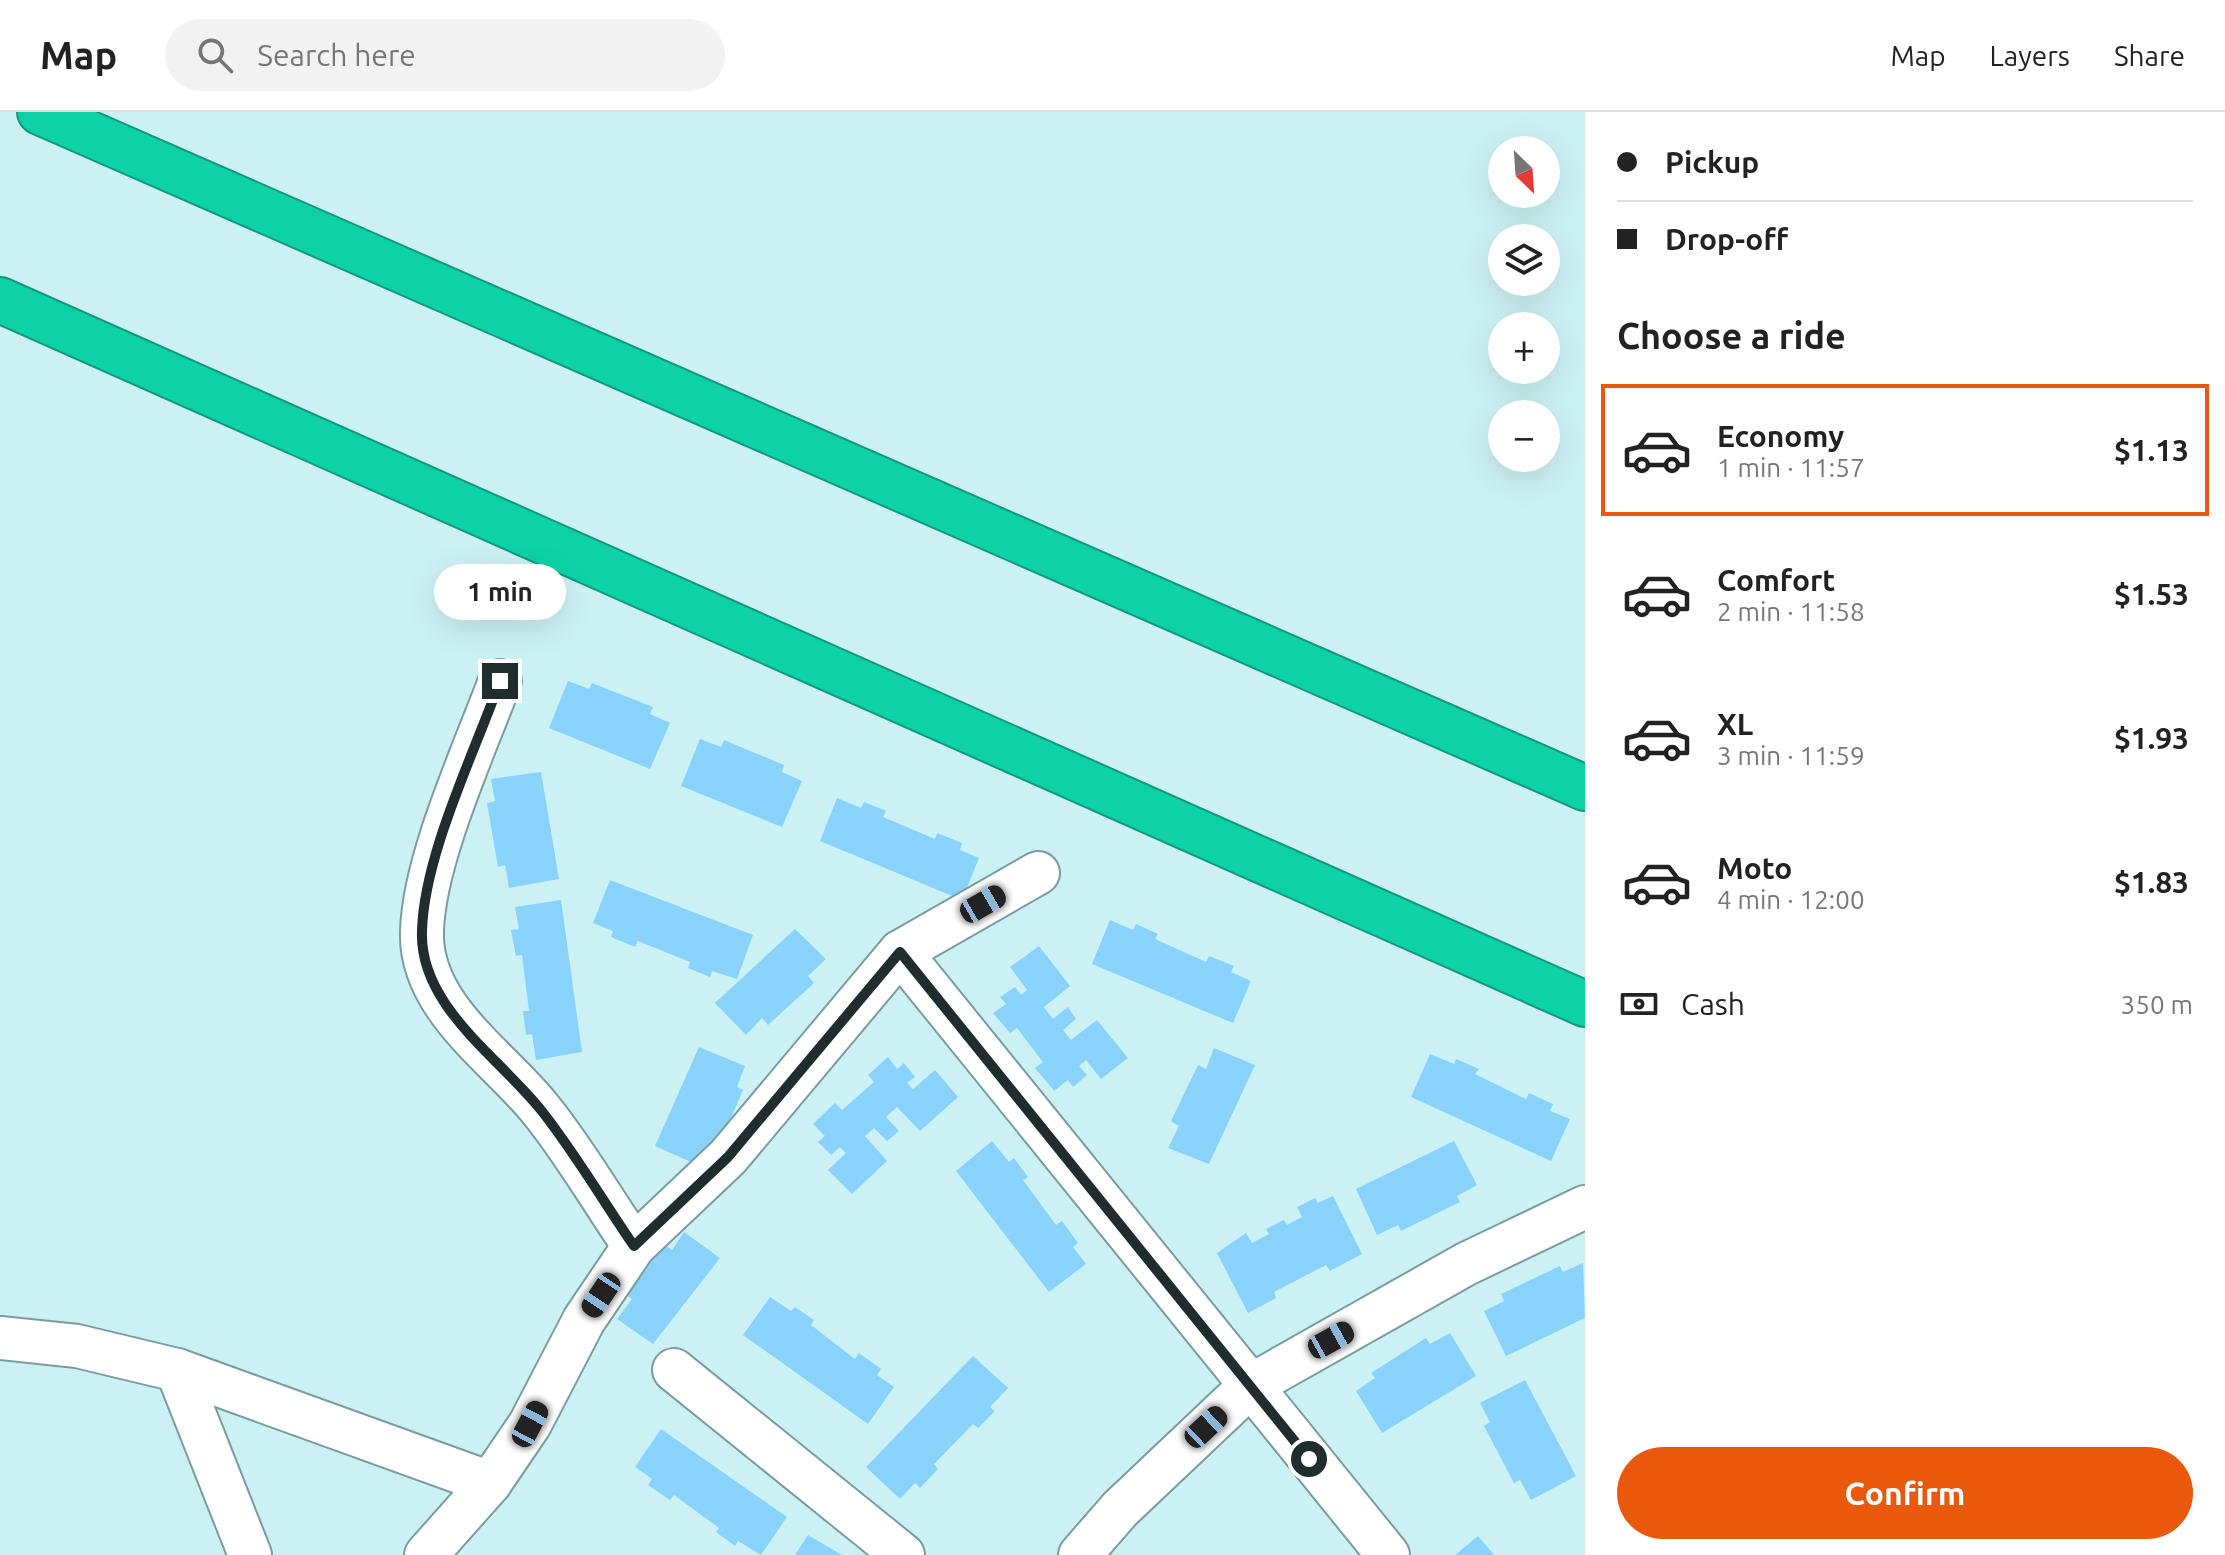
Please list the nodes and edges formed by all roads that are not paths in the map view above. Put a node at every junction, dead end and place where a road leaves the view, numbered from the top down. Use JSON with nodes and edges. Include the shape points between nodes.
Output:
{"nodes":[{"id":1,"x":40,"y":112,"type":"edge"},
{"id":2,"x":0,"y":300,"type":"edge"},
{"id":3,"x":500,"y":681,"type":"dead end"},
{"id":4,"x":1585,"y":788,"type":"edge"},
{"id":5,"x":1038,"y":873,"type":"dead end"},
{"id":6,"x":900,"y":952,"type":"junction"},
{"id":7,"x":1585,"y":1004,"type":"edge"},
{"id":8,"x":1585,"y":1207,"type":"edge"},
{"id":9,"x":634,"y":1246,"type":"junction"},
{"id":10,"x":0,"y":1338,"type":"edge"},
{"id":11,"x":177,"y":1370,"type":"junction"},
{"id":12,"x":674,"y":1370,"type":"dead end"},
{"id":13,"x":1250,"y":1386,"type":"junction"},
{"id":14,"x":490,"y":1483,"type":"junction"},
{"id":15,"x":250,"y":1555,"type":"edge"},
{"id":16,"x":426,"y":1555,"type":"edge"},
{"id":17,"x":903,"y":1555,"type":"edge"},
{"id":18,"x":1080,"y":1555,"type":"edge"},
{"id":19,"x":1388,"y":1555,"type":"edge"}],
"edges":[{"from":1,"to":4,"type":"highway"},
{"from":2,"to":7,"type":"highway"},
{"from":3,"to":9,"type":"street","via":[[434,862],[422,932],[427,968],[442,999],[540,1109]]},
{"from":5,"to":6,"type":"street"},
{"from":6,"to":9,"type":"street","via":[[728,1157]]},
{"from":6,"to":13,"type":"street"},
{"from":8,"to":13,"type":"street","via":[[1466,1264]]},
{"from":9,"to":14,"type":"street","via":[[584,1320],[530,1424]]},
{"from":10,"to":11,"type":"street","via":[[77,1346]]},
{"from":11,"to":14,"type":"street"},
{"from":11,"to":15,"type":"street"},
{"from":12,"to":17,"type":"street"},
{"from":13,"to":18,"type":"street","via":[[1120,1509]]},
{"from":13,"to":19,"type":"street"},
{"from":14,"to":16,"type":"street"}]}
